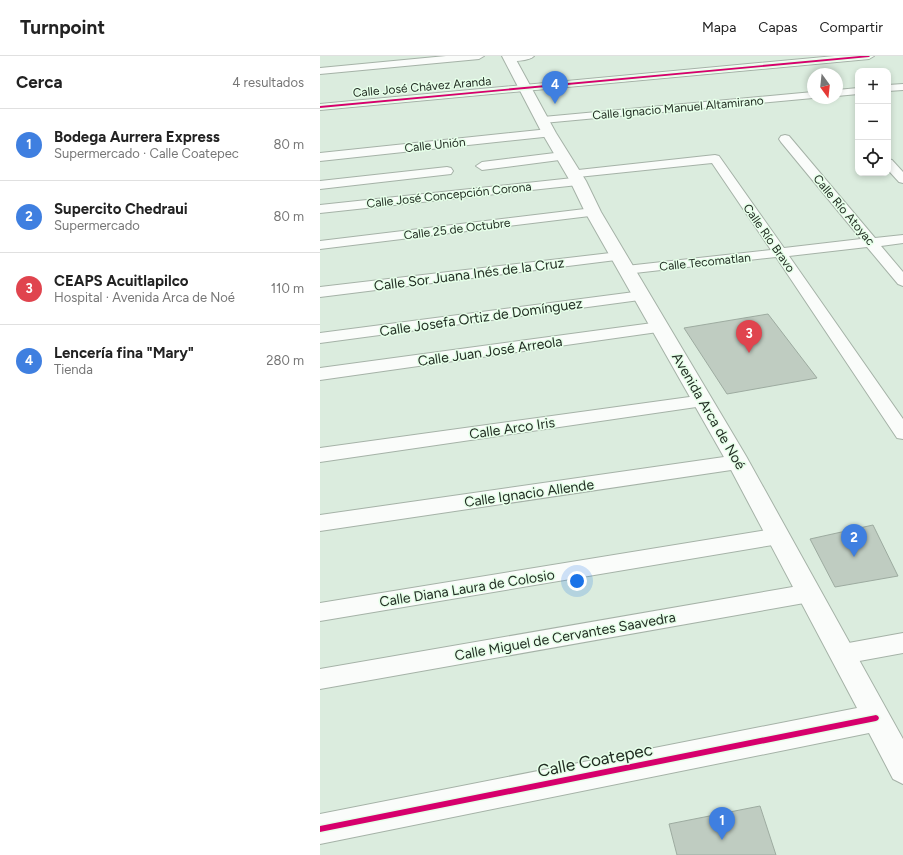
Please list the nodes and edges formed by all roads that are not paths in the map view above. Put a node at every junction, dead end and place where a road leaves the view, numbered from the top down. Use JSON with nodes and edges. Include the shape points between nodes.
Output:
{"nodes":[{"id":1,"x":479,"y":56,"type":"edge"},
{"id":2,"x":869,"y":56,"type":"edge"},
{"id":3,"x":516,"y":57,"type":"edge"},
{"id":4,"x":807,"y":59,"type":"edge"},
{"id":5,"x":320,"y":71,"type":"edge"},
{"id":6,"x":903,"y":87,"type":"edge"},
{"id":7,"x":526,"y":88,"type":"junction"},
{"id":8,"x":891,"y":88,"type":"edge"},
{"id":9,"x":855,"y":91,"type":"edge"},
{"id":10,"x":843,"y":92,"type":"edge"},
{"id":11,"x":807,"y":96,"type":"edge"},
{"id":12,"x":320,"y":107,"type":"edge"},
{"id":13,"x":546,"y":127,"type":"junction"},
{"id":14,"x":785,"y":139,"type":"dead end"},
{"id":15,"x":563,"y":156,"type":"junction"},
{"id":16,"x":320,"y":157,"type":"edge"},
{"id":17,"x":482,"y":166,"type":"dead end"},
{"id":18,"x":891,"y":166,"type":"edge"},
{"id":19,"x":447,"y":171,"type":"dead end"},
{"id":20,"x":576,"y":178,"type":"junction"},
{"id":21,"x":903,"y":179,"type":"edge"},
{"id":22,"x":320,"y":185,"type":"edge"},
{"id":23,"x":320,"y":209,"type":"edge"},
{"id":24,"x":593,"y":212,"type":"junction"},
{"id":25,"x":903,"y":239,"type":"edge"},
{"id":26,"x":871,"y":243,"type":"junction"},
{"id":27,"x":320,"y":245,"type":"edge"},
{"id":28,"x":779,"y":254,"type":"junction"},
{"id":29,"x":622,"y":263,"type":"junction"},
{"id":30,"x":903,"y":281,"type":"edge"},
{"id":31,"x":320,"y":292,"type":"edge"},
{"id":32,"x":642,"y":296,"type":"junction"},
{"id":33,"x":660,"y":327,"type":"junction"},
{"id":34,"x":320,"y":338,"type":"edge"},
{"id":35,"x":320,"y":374,"type":"edge"},
{"id":36,"x":704,"y":401,"type":"junction"},
{"id":37,"x":903,"y":433,"type":"edge"},
{"id":38,"x":320,"y":455,"type":"edge"},
{"id":39,"x":738,"y":462,"type":"junction"},
{"id":40,"x":320,"y":523,"type":"edge"},
{"id":41,"x":779,"y":536,"type":"junction"},
{"id":42,"x":810,"y":594,"type":"junction"},
{"id":43,"x":320,"y":612,"type":"edge"},
{"id":44,"x":903,"y":643,"type":"edge"},
{"id":45,"x":843,"y":654,"type":"junction"},
{"id":46,"x":320,"y":679,"type":"edge"},
{"id":47,"x":876,"y":718,"type":"junction"},
{"id":48,"x":903,"y":769,"type":"edge"},
{"id":49,"x":320,"y":829,"type":"edge"}],
"edges":[{"from":1,"to":5,"type":"street"},
{"from":2,"to":4,"type":"street","name":"Calle José Chávez Aranda"},
{"from":3,"to":7,"type":"main road","name":"Avenida Arca de Noé"},
{"from":4,"to":7,"type":"street","name":"Calle José Chávez Aranda"},
{"from":6,"to":8,"type":"street"},
{"from":7,"to":12,"type":"street","name":"Calle José Chávez Aranda"},
{"from":7,"to":13,"type":"main road","name":"Avenida Arca de Noé"},
{"from":9,"to":10,"type":"street"},
{"from":11,"to":13,"type":"street","name":"Calle Ignacio Manuel Altamirano"},
{"from":13,"to":15,"type":"main road","name":"Avenida Arca de Noé"},
{"from":13,"to":16,"type":"street","name":"Calle Unión"},
{"from":14,"to":26,"type":"street","name":"Calle Río Atoyac"},
{"from":15,"to":17,"type":"street"},
{"from":15,"to":20,"type":"main road","name":"Avenida Arca de Noé"},
{"from":18,"to":21,"type":"street"},
{"from":19,"to":22,"type":"street"},
{"from":20,"to":23,"type":"street","name":"Calle José Concepción Corona"},
{"from":20,"to":24,"type":"main road","name":"Avenida Arca de Noé"},
{"from":20,"to":28,"type":"street","name":"Calle Río Bravo","via":[[715,160]]},
{"from":24,"to":27,"type":"street","name":"Calle 25 de Octubre"},
{"from":24,"to":29,"type":"main road","name":"Avenida Arca de Noé"},
{"from":25,"to":26,"type":"street","name":"Calle Tecomatlan"},
{"from":26,"to":28,"type":"street","name":"Calle Tecomatlan"},
{"from":26,"to":30,"type":"street","name":"Calle Río Atoyac"},
{"from":28,"to":29,"type":"street","name":"Calle Tecomatlan"},
{"from":28,"to":37,"type":"street","name":"Calle Río Bravo","via":[[865,373]]},
{"from":29,"to":31,"type":"street","name":"Calle Sor Juana Inés de la Cruz"},
{"from":29,"to":32,"type":"main road","name":"Avenida Arca de Noé"},
{"from":32,"to":33,"type":"main road","name":"Avenida Arca de Noé"},
{"from":32,"to":34,"type":"street","name":"Calle Josefa Ortiz de Domínguez"},
{"from":33,"to":35,"type":"street","name":"Calle Juan José Arreola"},
{"from":33,"to":36,"type":"main road","name":"Avenida Arca de Noé"},
{"from":36,"to":38,"type":"street","name":"Calle Arco Iris"},
{"from":36,"to":39,"type":"main road","name":"Avenida Arca de Noé"},
{"from":39,"to":40,"type":"street","name":"Calle Ignacio Allende"},
{"from":39,"to":41,"type":"main road","name":"Avenida Arca de Noé"},
{"from":41,"to":42,"type":"main road","name":"Avenida Arca de Noé"},
{"from":41,"to":43,"type":"street","name":"Calle Diana Laura de Colosio"},
{"from":42,"to":45,"type":"main road","name":"Avenida Arca de Noé"},
{"from":42,"to":46,"type":"street","name":"Calle Miguel de Cervantes Saavedra"},
{"from":44,"to":45,"type":"street"},
{"from":45,"to":47,"type":"main road","name":"Avenida Arca de Noé"},
{"from":47,"to":48,"type":"main road","name":"Avenida Arca de Noé"},
{"from":47,"to":49,"type":"main road","name":"Calle Coatepec"}]}
